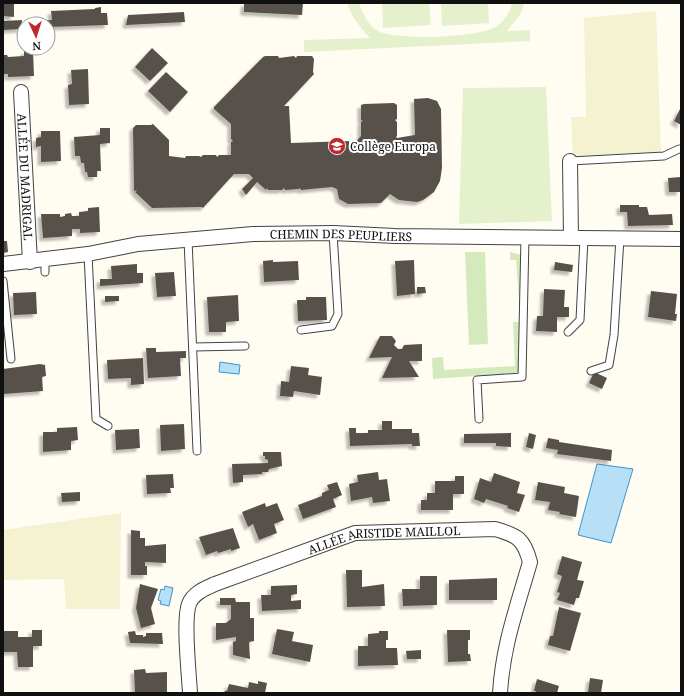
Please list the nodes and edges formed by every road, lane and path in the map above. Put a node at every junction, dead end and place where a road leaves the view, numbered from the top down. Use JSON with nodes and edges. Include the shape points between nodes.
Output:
{"nodes":[{"id":1,"x":20,"y":92,"type":"dead end"},
{"id":2,"x":679,"y":149,"type":"dead end"},
{"id":3,"x":570,"y":161,"type":"joint"},
{"id":4,"x":333,"y":233,"type":"junction"},
{"id":5,"x":526,"y":237,"type":"junction"},
{"id":6,"x":577,"y":238,"type":"junction"},
{"id":7,"x":620,"y":238,"type":"junction"},
{"id":8,"x":188,"y":239,"type":"junction"},
{"id":9,"x":681,"y":239,"type":"edge"},
{"id":10,"x":88,"y":254,"type":"junction"},
{"id":11,"x":30,"y":262,"type":"junction"},
{"id":12,"x":3,"y":264,"type":"edge"},
{"id":13,"x":3,"y":281,"type":"edge"},
{"id":14,"x":301,"y":330,"type":"dead end"},
{"id":15,"x":568,"y":332,"type":"dead end"},
{"id":16,"x":193,"y":346,"type":"junction"},
{"id":17,"x":245,"y":346,"type":"dead end"},
{"id":18,"x":11,"y":359,"type":"dead end"},
{"id":19,"x":591,"y":372,"type":"dead end"},
{"id":20,"x":479,"y":419,"type":"dead end"},
{"id":21,"x":108,"y":426,"type":"dead end"},
{"id":22,"x":197,"y":451,"type":"dead end"},
{"id":23,"x":190,"y":693,"type":"edge"},
{"id":24,"x":500,"y":693,"type":"edge"}],
"edges":[{"from":1,"to":11,"type":"street","name":"ALLÉE DU MADRIGAL"},
{"from":2,"to":3,"type":"lane","via":[[664,156]]},
{"from":3,"to":6,"type":"street"},
{"from":4,"to":5,"type":"street","name":"CHEMIN DES PEUPLIERS"},
{"from":4,"to":8,"type":"street","name":"CHEMIN DES PEUPLIERS","via":[[253,234]]},
{"from":4,"to":14,"type":"lane","via":[[338,314],[332,326]]},
{"from":5,"to":6,"type":"street","name":"CHEMIN DES PEUPLIERS"},
{"from":5,"to":20,"type":"lane","via":[[522,377],[477,380]]},
{"from":6,"to":7,"type":"street","name":"CHEMIN DES PEUPLIERS"},
{"from":6,"to":15,"type":"lane","via":[[580,320]]},
{"from":7,"to":9,"type":"street","name":"CHEMIN DES PEUPLIERS"},
{"from":7,"to":19,"type":"lane","via":[[614,335],[609,365]]},
{"from":8,"to":10,"type":"street","name":"CHEMIN DES PEUPLIERS","via":[[138,244]]},
{"from":8,"to":16,"type":"lane"},
{"from":10,"to":11,"type":"street","name":"CHEMIN DES PEUPLIERS","via":[[45,266]]},
{"from":10,"to":21,"type":"lane","via":[[96,419]]},
{"from":11,"to":12,"type":"street","name":"CHEMIN DES PEUPLIERS"},
{"from":13,"to":18,"type":"lane"},
{"from":16,"to":17,"type":"lane"},
{"from":16,"to":22,"type":"lane"},
{"from":23,"to":24,"type":"street","name":"ALLÉE ARISTIDE MAILLOL","via":[[187,626],[189,603],[198,592],[355,533],[496,529],[516,535],[527,549],[530,562],[507,638]]}]}
